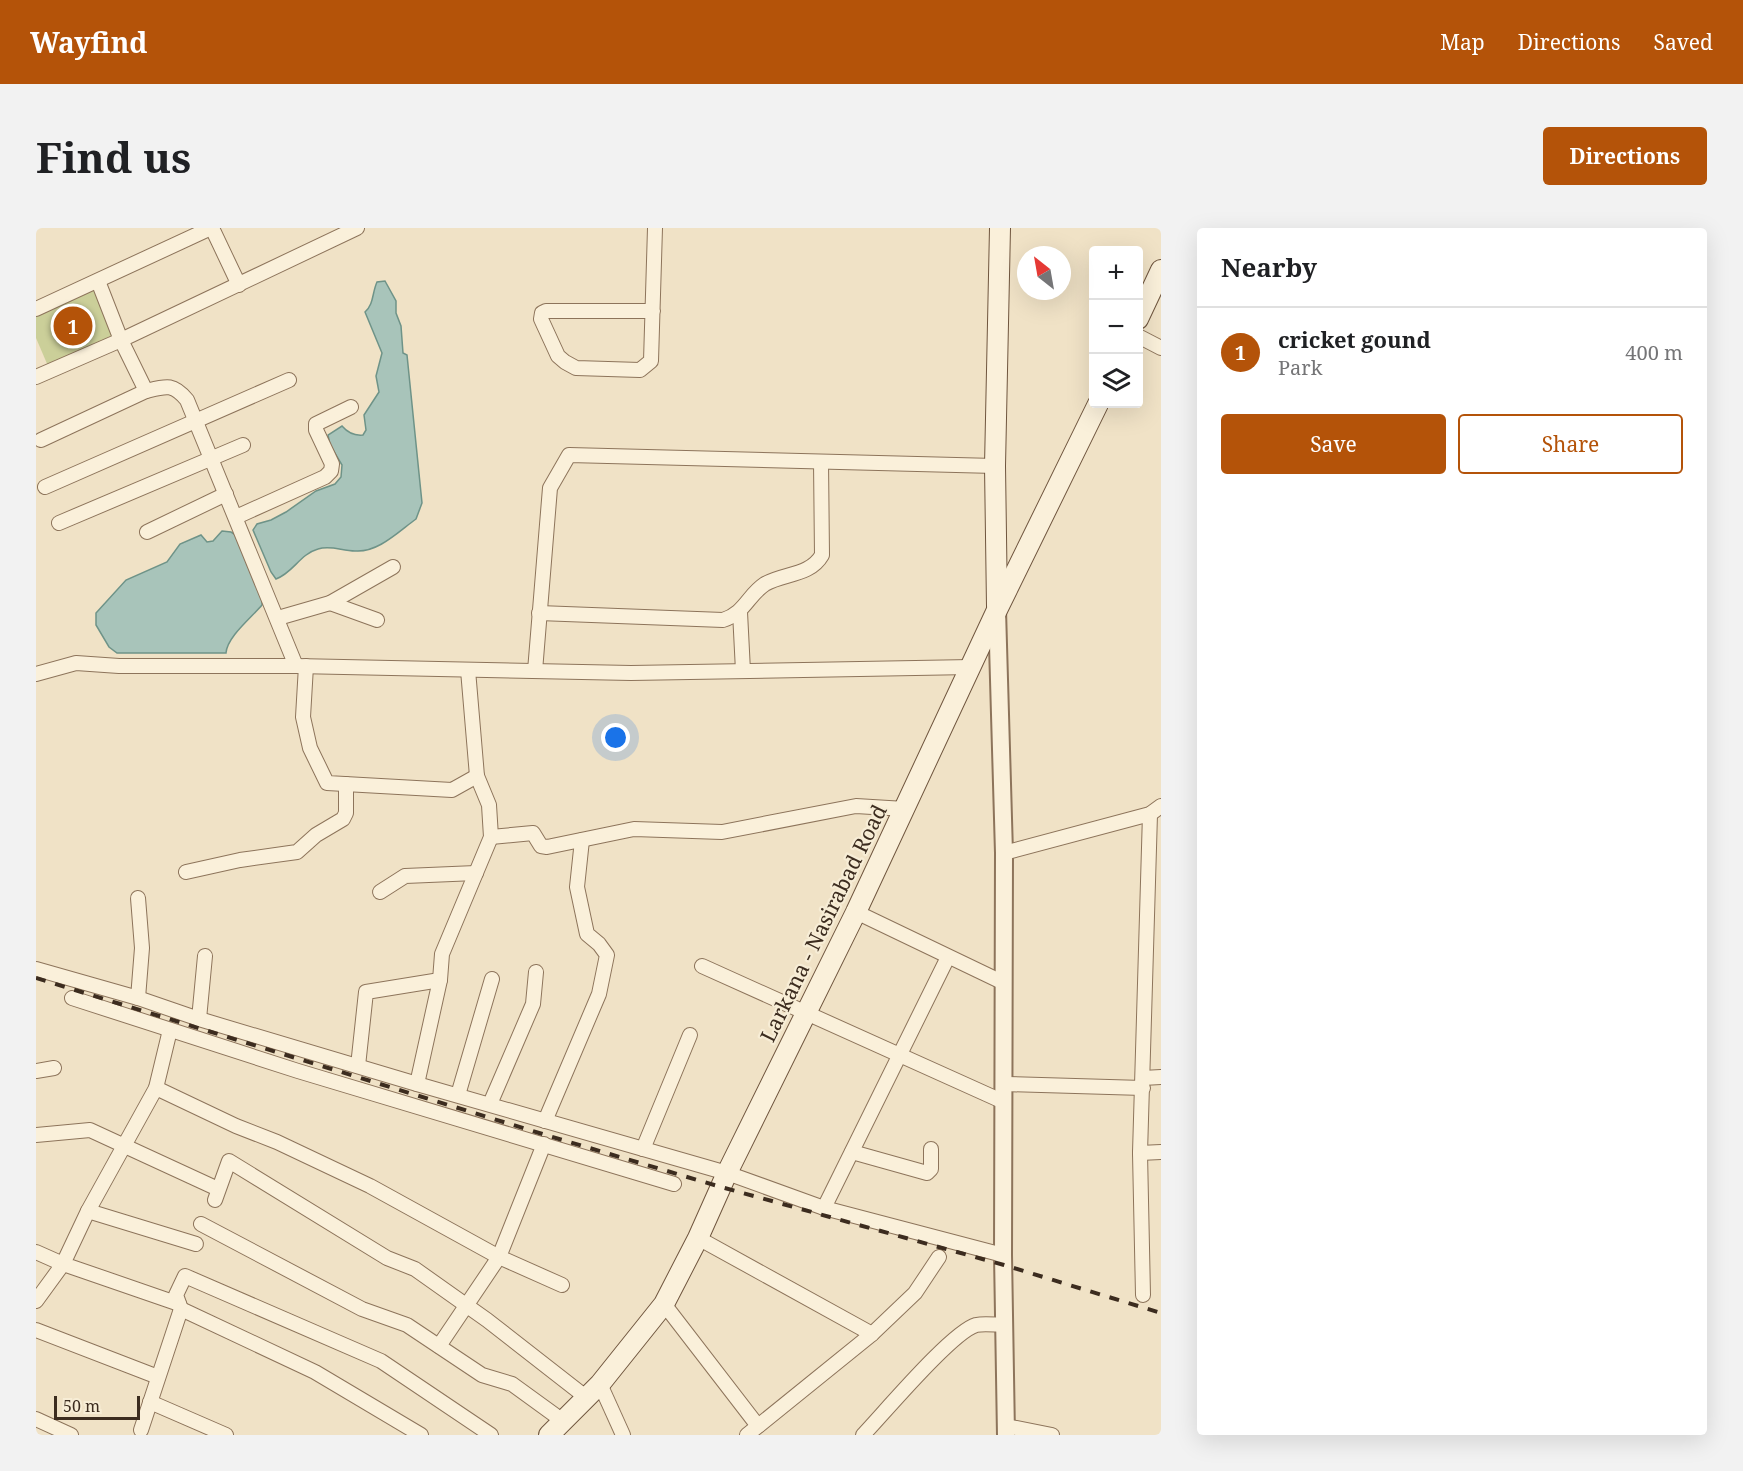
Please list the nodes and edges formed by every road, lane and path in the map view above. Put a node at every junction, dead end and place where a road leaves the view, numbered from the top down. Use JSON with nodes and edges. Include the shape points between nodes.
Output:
{"nodes":[{"id":1,"x":212,"y":228,"type":"edge"},
{"id":2,"x":357,"y":228,"type":"edge"},
{"id":3,"x":655,"y":228,"type":"edge"},
{"id":4,"x":1000,"y":228,"type":"edge"},
{"id":5,"x":1161,"y":270,"type":"edge"},
{"id":6,"x":98,"y":281,"type":"junction"},
{"id":7,"x":239,"y":285,"type":"junction"},
{"id":8,"x":1143,"y":308,"type":"edge"},
{"id":9,"x":36,"y":309,"type":"edge"},
{"id":10,"x":653,"y":311,"type":"junction"},
{"id":11,"x":1143,"y":339,"type":"edge"},
{"id":12,"x":121,"y":340,"type":"junction"},
{"id":13,"x":1161,"y":348,"type":"edge"},
{"id":14,"x":36,"y":377,"type":"edge"},
{"id":15,"x":289,"y":380,"type":"dead end"},
{"id":16,"x":146,"y":392,"type":"junction"},
{"id":17,"x":351,"y":407,"type":"dead end"},
{"id":18,"x":1096,"y":408,"type":"edge"},
{"id":19,"x":195,"y":420,"type":"junction"},
{"id":20,"x":41,"y":440,"type":"dead end"},
{"id":21,"x":243,"y":445,"type":"dead end"},
{"id":22,"x":211,"y":458,"type":"junction"},
{"id":23,"x":821,"y":462,"type":"junction"},
{"id":24,"x":995,"y":466,"type":"junction"},
{"id":25,"x":45,"y":487,"type":"dead end"},
{"id":26,"x":226,"y":494,"type":"junction"},
{"id":27,"x":236,"y":517,"type":"junction"},
{"id":28,"x":59,"y":523,"type":"dead end"},
{"id":29,"x":147,"y":532,"type":"dead end"},
{"id":30,"x":393,"y":567,"type":"dead end"},
{"id":31,"x":330,"y":603,"type":"junction"},
{"id":32,"x":998,"y":610,"type":"junction"},
{"id":33,"x":740,"y":612,"type":"junction"},
{"id":34,"x":539,"y":613,"type":"junction"},
{"id":35,"x":278,"y":618,"type":"junction"},
{"id":36,"x":376,"y":620,"type":"dead end"},
{"id":37,"x":301,"y":666,"type":"junction"},
{"id":38,"x":971,"y":667,"type":"junction"},
{"id":39,"x":468,"y":670,"type":"junction"},
{"id":40,"x":535,"y":671,"type":"junction"},
{"id":41,"x":743,"y":671,"type":"junction"},
{"id":42,"x":36,"y":674,"type":"edge"},
{"id":43,"x":477,"y":776,"type":"junction"},
{"id":44,"x":346,"y":784,"type":"junction"},
{"id":45,"x":905,"y":809,"type":"junction"},
{"id":46,"x":1156,"y":810,"type":"edge"},
{"id":47,"x":491,"y":837,"type":"junction"},
{"id":48,"x":582,"y":840,"type":"junction"},
{"id":49,"x":1004,"y":853,"type":"junction"},
{"id":50,"x":186,"y":872,"type":"dead end"},
{"id":51,"x":476,"y":873,"type":"junction"},
{"id":52,"x":380,"y":892,"type":"dead end"},
{"id":53,"x":138,"y":898,"type":"dead end"},
{"id":54,"x":856,"y":912,"type":"junction"},
{"id":55,"x":1154,"y":932,"type":"edge"},
{"id":56,"x":205,"y":956,"type":"dead end"},
{"id":57,"x":948,"y":957,"type":"junction"},
{"id":58,"x":702,"y":966,"type":"dead end"},
{"id":59,"x":36,"y":969,"type":"edge"},
{"id":60,"x":536,"y":972,"type":"dead end"},
{"id":61,"x":492,"y":979,"type":"dead end"},
{"id":62,"x":440,"y":980,"type":"junction"},
{"id":63,"x":1004,"y":983,"type":"junction"},
{"id":64,"x":72,"y":998,"type":"dead end"},
{"id":65,"x":138,"y":998,"type":"junction"},
{"id":66,"x":806,"y":1013,"type":"junction"},
{"id":67,"x":199,"y":1019,"type":"junction"},
{"id":68,"x":170,"y":1030,"type":"junction"},
{"id":69,"x":690,"y":1035,"type":"dead end"},
{"id":70,"x":900,"y":1055,"type":"junction"},
{"id":71,"x":358,"y":1066,"type":"junction"},
{"id":72,"x":54,"y":1068,"type":"dead end"},
{"id":73,"x":36,"y":1071,"type":"edge"},
{"id":74,"x":1161,"y":1077,"type":"edge"},
{"id":75,"x":1143,"y":1083,"type":"junction"},
{"id":76,"x":417,"y":1084,"type":"junction"},
{"id":77,"x":1005,"y":1084,"type":"junction"},
{"id":78,"x":156,"y":1088,"type":"junction"},
{"id":79,"x":458,"y":1095,"type":"junction"},
{"id":80,"x":1005,"y":1102,"type":"junction"},
{"id":81,"x":490,"y":1104,"type":"junction"},
{"id":82,"x":545,"y":1121,"type":"junction"},
{"id":83,"x":36,"y":1135,"type":"edge"},
{"id":84,"x":544,"y":1144,"type":"junction"},
{"id":85,"x":124,"y":1145,"type":"junction"},
{"id":86,"x":642,"y":1149,"type":"junction"},
{"id":87,"x":931,"y":1149,"type":"dead end"},
{"id":88,"x":852,"y":1152,"type":"junction"},
{"id":89,"x":1161,"y":1152,"type":"edge"},
{"id":90,"x":1140,"y":1153,"type":"junction"},
{"id":91,"x":727,"y":1173,"type":"junction"},
{"id":92,"x":674,"y":1184,"type":"dead end"},
{"id":93,"x":824,"y":1208,"type":"junction"},
{"id":94,"x":88,"y":1211,"type":"junction"},
{"id":95,"x":201,"y":1224,"type":"dead end"},
{"id":96,"x":698,"y":1238,"type":"junction"},
{"id":97,"x":196,"y":1244,"type":"dead end"},
{"id":98,"x":36,"y":1252,"type":"edge"},
{"id":99,"x":1004,"y":1255,"type":"junction"},
{"id":100,"x":499,"y":1257,"type":"junction"},
{"id":101,"x":939,"y":1257,"type":"dead end"},
{"id":102,"x":63,"y":1264,"type":"junction"},
{"id":103,"x":562,"y":1285,"type":"dead end"},
{"id":104,"x":1143,"y":1295,"type":"dead end"},
{"id":105,"x":36,"y":1301,"type":"edge"},
{"id":106,"x":664,"y":1304,"type":"junction"},
{"id":107,"x":466,"y":1306,"type":"junction"},
{"id":108,"x":180,"y":1307,"type":"junction"},
{"id":109,"x":1004,"y":1325,"type":"junction"},
{"id":110,"x":36,"y":1330,"type":"edge"},
{"id":111,"x":872,"y":1334,"type":"junction"},
{"id":112,"x":439,"y":1346,"type":"junction"},
{"id":113,"x":158,"y":1377,"type":"junction"},
{"id":114,"x":594,"y":1391,"type":"junction"},
{"id":115,"x":150,"y":1402,"type":"junction"},
{"id":116,"x":36,"y":1419,"type":"edge"},
{"id":117,"x":563,"y":1421,"type":"junction"},
{"id":118,"x":753,"y":1430,"type":"edge"},
{"id":119,"x":1006,"y":1431,"type":"edge"},
{"id":120,"x":144,"y":1433,"type":"edge"},
{"id":121,"x":71,"y":1435,"type":"edge"},
{"id":122,"x":226,"y":1435,"type":"edge"},
{"id":123,"x":421,"y":1435,"type":"edge"},
{"id":124,"x":490,"y":1435,"type":"edge"},
{"id":125,"x":549,"y":1435,"type":"edge"},
{"id":126,"x":623,"y":1435,"type":"edge"},
{"id":127,"x":863,"y":1435,"type":"edge"},
{"id":128,"x":1053,"y":1435,"type":"edge"}],
"edges":[{"from":1,"to":6,"type":"street"},
{"from":1,"to":7,"type":"street"},
{"from":2,"to":7,"type":"street"},
{"from":3,"to":10,"type":"street"},
{"from":4,"to":24,"type":"main road"},
{"from":5,"to":8,"type":"main road"},
{"from":6,"to":9,"type":"street"},
{"from":6,"to":12,"type":"street"},
{"from":7,"to":12,"type":"street"},
{"from":10,"to":10,"type":"street","via":[[651,361],[640,370],[576,368],[558,356],[541,319],[546,311]]},
{"from":11,"to":13,"type":"street"},
{"from":12,"to":14,"type":"street"},
{"from":12,"to":16,"type":"street"},
{"from":15,"to":19,"type":"street"},
{"from":16,"to":19,"type":"street","via":[[168,386],[180,392]]},
{"from":16,"to":20,"type":"street"},
{"from":17,"to":27,"type":"street","via":[[316,424],[332,464],[325,477]]},
{"from":18,"to":32,"type":"main road","name":"Larkana - Nasirabad Road"},
{"from":19,"to":22,"type":"street"},
{"from":19,"to":25,"type":"street"},
{"from":21,"to":22,"type":"street"},
{"from":22,"to":26,"type":"street"},
{"from":22,"to":28,"type":"street"},
{"from":23,"to":24,"type":"street"},
{"from":23,"to":33,"type":"street","via":[[822,555],[807,570],[763,586]]},
{"from":23,"to":34,"type":"street","via":[[569,455],[550,488]]},
{"from":24,"to":32,"type":"main road"},
{"from":26,"to":27,"type":"street"},
{"from":26,"to":29,"type":"street"},
{"from":27,"to":35,"type":"street"},
{"from":30,"to":31,"type":"street"},
{"from":31,"to":35,"type":"street"},
{"from":31,"to":36,"type":"street"},
{"from":32,"to":38,"type":"main road","name":"Larkana - Nasirabad Road"},
{"from":32,"to":49,"type":"street"},
{"from":33,"to":34,"type":"street","via":[[723,620]]},
{"from":33,"to":41,"type":"street"},
{"from":34,"to":40,"type":"street"},
{"from":35,"to":37,"type":"street"},
{"from":37,"to":39,"type":"street"},
{"from":37,"to":42,"type":"street","via":[[76,663]]},
{"from":37,"to":44,"type":"street","via":[[303,717],[310,748],[327,783]]},
{"from":38,"to":41,"type":"street"},
{"from":38,"to":45,"type":"main road","name":"Larkana - Nasirabad Road"},
{"from":39,"to":40,"type":"street"},
{"from":39,"to":43,"type":"street"},
{"from":40,"to":41,"type":"street"},
{"from":43,"to":44,"type":"street","via":[[452,790]]},
{"from":43,"to":47,"type":"street","via":[[489,805]]},
{"from":44,"to":50,"type":"street","via":[[343,819],[297,852]]},
{"from":45,"to":48,"type":"street","via":[[856,806],[722,832],[634,829]]},
{"from":45,"to":54,"type":"main road","name":"Larkana - Nasirabad Road"},
{"from":46,"to":49,"type":"street"},
{"from":46,"to":55,"type":"street"},
{"from":47,"to":48,"type":"street","via":[[533,833],[547,847]]},
{"from":47,"to":51,"type":"street"},
{"from":48,"to":82,"type":"street","via":[[577,887],[587,934],[607,955],[599,994]]},
{"from":49,"to":63,"type":"street"},
{"from":51,"to":52,"type":"street","via":[[405,876]]},
{"from":51,"to":62,"type":"street","via":[[442,954]]},
{"from":53,"to":65,"type":"street","via":[[142,948]]},
{"from":54,"to":57,"type":"street"},
{"from":54,"to":66,"type":"main road","name":"Larkana - Nasirabad Road"},
{"from":55,"to":75,"type":"street"},
{"from":56,"to":67,"type":"street"},
{"from":57,"to":63,"type":"street"},
{"from":57,"to":70,"type":"street"},
{"from":58,"to":66,"type":"street"},
{"from":59,"to":65,"type":"street"},
{"from":60,"to":81,"type":"street","via":[[533,1004]]},
{"from":61,"to":79,"type":"street"},
{"from":62,"to":71,"type":"street","via":[[366,992]]},
{"from":62,"to":76,"type":"street"},
{"from":63,"to":77,"type":"street"},
{"from":64,"to":68,"type":"street"},
{"from":65,"to":67,"type":"street"},
{"from":66,"to":70,"type":"street"},
{"from":66,"to":91,"type":"main road","name":"Larkana - Nasirabad Road"},
{"from":67,"to":71,"type":"street"},
{"from":68,"to":78,"type":"street"},
{"from":68,"to":84,"type":"street"},
{"from":69,"to":86,"type":"street"},
{"from":70,"to":80,"type":"street"},
{"from":70,"to":88,"type":"street"},
{"from":71,"to":76,"type":"street"},
{"from":72,"to":73,"type":"street"},
{"from":74,"to":75,"type":"street"},
{"from":75,"to":77,"type":"street"},
{"from":75,"to":90,"type":"street"},
{"from":76,"to":79,"type":"street"},
{"from":77,"to":80,"type":"street"},
{"from":78,"to":85,"type":"street"},
{"from":78,"to":100,"type":"street","via":[[370,1186]]},
{"from":79,"to":81,"type":"street"},
{"from":80,"to":99,"type":"street"},
{"from":81,"to":82,"type":"street"},
{"from":82,"to":86,"type":"street"},
{"from":83,"to":85,"type":"street","via":[[90,1130]]},
{"from":84,"to":92,"type":"street"},
{"from":84,"to":100,"type":"street"},
{"from":85,"to":94,"type":"street"},
{"from":85,"to":107,"type":"street","via":[[217,1195],[229,1161],[387,1258],[415,1269]]},
{"from":86,"to":91,"type":"street"},
{"from":87,"to":88,"type":"street","via":[[931,1169],[927,1173]]},
{"from":88,"to":93,"type":"street"},
{"from":89,"to":90,"type":"street"},
{"from":90,"to":104,"type":"street"},
{"from":91,"to":93,"type":"street"},
{"from":91,"to":96,"type":"main road","name":"Larkana - Nasirabad Road"},
{"from":93,"to":99,"type":"street"},
{"from":94,"to":97,"type":"street"},
{"from":94,"to":102,"type":"street"},
{"from":95,"to":112,"type":"street","via":[[362,1309],[407,1325]]},
{"from":96,"to":106,"type":"main road","name":"Larkana - Nasirabad Road"},
{"from":96,"to":111,"type":"street"},
{"from":98,"to":102,"type":"street"},
{"from":99,"to":109,"type":"street"},
{"from":100,"to":103,"type":"street"},
{"from":100,"to":107,"type":"street"},
{"from":101,"to":111,"type":"street","via":[[915,1293]]},
{"from":102,"to":105,"type":"street"},
{"from":102,"to":108,"type":"street"},
{"from":106,"to":114,"type":"main road","name":"Larkana - Nasirabad Road"},
{"from":106,"to":118,"type":"street"},
{"from":107,"to":112,"type":"street"},
{"from":107,"to":114,"type":"street"},
{"from":108,"to":113,"type":"street"},
{"from":108,"to":123,"type":"street","via":[[315,1372]]},
{"from":108,"to":124,"type":"street","via":[[176,1295],[185,1276],[381,1362]]},
{"from":109,"to":119,"type":"street"},
{"from":109,"to":127,"type":"street","via":[[978,1324],[967,1329]]},
{"from":110,"to":113,"type":"street"},
{"from":111,"to":118,"type":"street"},
{"from":112,"to":117,"type":"street","via":[[482,1375],[512,1384]]},
{"from":113,"to":115,"type":"street"},
{"from":114,"to":117,"type":"main road","name":"Larkana - Nasirabad Road"},
{"from":114,"to":126,"type":"street"},
{"from":115,"to":120,"type":"street"},
{"from":115,"to":122,"type":"street"},
{"from":116,"to":121,"type":"street"},
{"from":117,"to":125,"type":"main road","name":"Larkana - Nasirabad Road"},
{"from":119,"to":128,"type":"street"}]}
